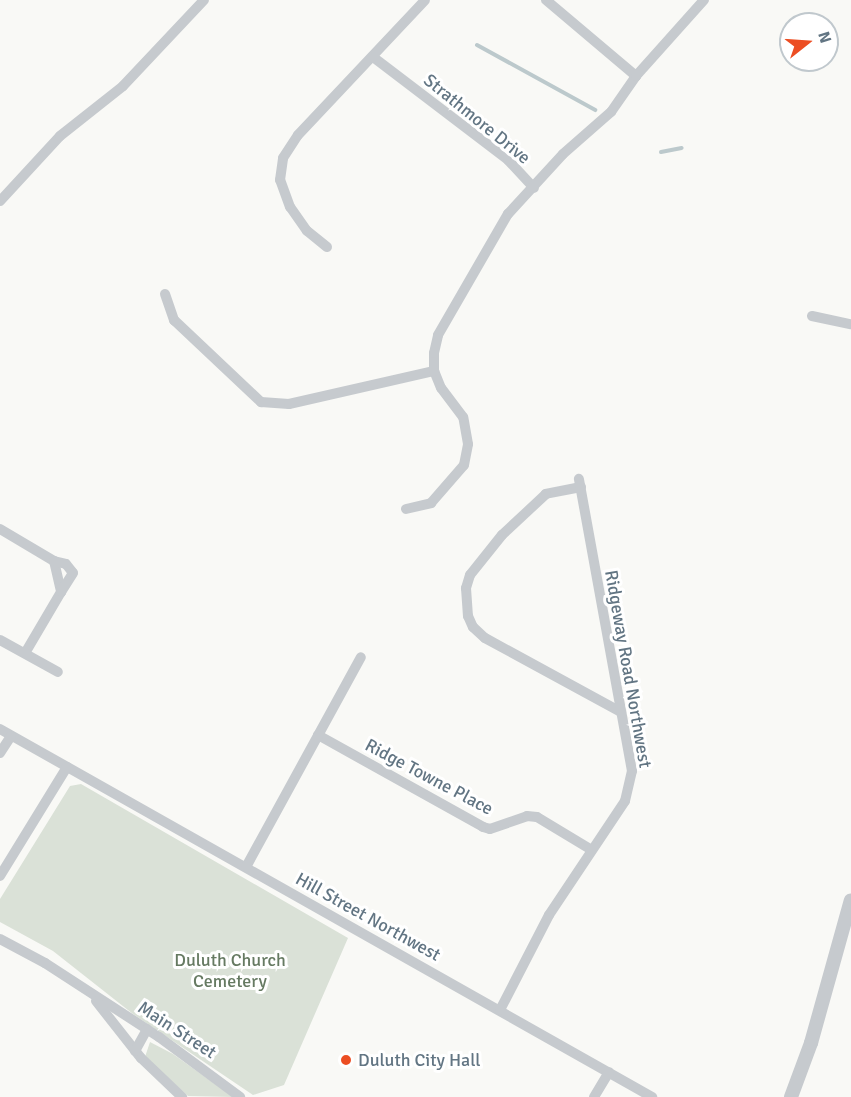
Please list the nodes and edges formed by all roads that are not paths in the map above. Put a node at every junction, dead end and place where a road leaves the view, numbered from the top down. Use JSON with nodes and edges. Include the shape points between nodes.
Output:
{"nodes":[{"id":1,"x":204,"y":0,"type":"edge"},
{"id":2,"x":425,"y":0,"type":"edge"},
{"id":3,"x":546,"y":0,"type":"edge"},
{"id":4,"x":704,"y":0,"type":"edge"},
{"id":5,"x":373,"y":57,"type":"junction"},
{"id":6,"x":636,"y":76,"type":"junction"},
{"id":7,"x":534,"y":188,"type":"junction"},
{"id":8,"x":0,"y":201,"type":"edge"},
{"id":9,"x":327,"y":248,"type":"dead end"},
{"id":10,"x":165,"y":294,"type":"dead end"},
{"id":11,"x":812,"y":316,"type":"dead end"},
{"id":12,"x":851,"y":324,"type":"edge"},
{"id":13,"x":434,"y":371,"type":"junction"},
{"id":14,"x":406,"y":509,"type":"dead end"},
{"id":15,"x":0,"y":529,"type":"edge"},
{"id":16,"x":54,"y":561,"type":"junction"},
{"id":17,"x":61,"y":592,"type":"junction"},
{"id":18,"x":0,"y":640,"type":"edge"},
{"id":19,"x":25,"y":653,"type":"junction"},
{"id":20,"x":361,"y":657,"type":"dead end"},
{"id":21,"x":58,"y":672,"type":"dead end"},
{"id":22,"x":621,"y":712,"type":"junction"},
{"id":23,"x":0,"y":729,"type":"edge"},
{"id":24,"x":318,"y":735,"type":"junction"},
{"id":25,"x":11,"y":736,"type":"junction"},
{"id":26,"x":0,"y":753,"type":"edge"},
{"id":27,"x":67,"y":767,"type":"junction"},
{"id":28,"x":590,"y":849,"type":"junction"},
{"id":29,"x":246,"y":867,"type":"junction"},
{"id":30,"x":0,"y":876,"type":"edge"},
{"id":31,"x":851,"y":900,"type":"edge"},
{"id":32,"x":0,"y":939,"type":"edge"},
{"id":33,"x":92,"y":996,"type":"junction"},
{"id":34,"x":500,"y":1010,"type":"junction"},
{"id":35,"x":147,"y":1029,"type":"junction"},
{"id":36,"x":135,"y":1051,"type":"junction"},
{"id":37,"x":609,"y":1072,"type":"junction"},
{"id":38,"x":182,"y":1097,"type":"edge"},
{"id":39,"x":240,"y":1097,"type":"edge"},
{"id":40,"x":594,"y":1097,"type":"edge"},
{"id":41,"x":652,"y":1097,"type":"edge"},
{"id":42,"x":791,"y":1097,"type":"edge"}],
"edges":[{"from":1,"to":8,"type":"street","via":[[123,86],[60,136]]},
{"from":2,"to":5,"type":"street"},
{"from":3,"to":6,"type":"street"},
{"from":4,"to":6,"type":"street","name":"Strathmore Drive"},
{"from":5,"to":7,"type":"street","name":"Strathmore Drive","via":[[508,160]]},
{"from":5,"to":9,"type":"street","via":[[298,135],[283,158],[280,180],[290,207],[307,231]]},
{"from":6,"to":7,"type":"street","name":"Strathmore Drive","via":[[611,112],[563,154]]},
{"from":7,"to":13,"type":"street","via":[[508,214],[438,335]]},
{"from":10,"to":13,"type":"street","via":[[174,320],[261,402],[289,404]]},
{"from":11,"to":12,"type":"street"},
{"from":13,"to":14,"type":"street","via":[[441,388],[463,417],[468,444],[464,465],[431,502]]},
{"from":15,"to":16,"type":"street"},
{"from":16,"to":17,"type":"street"},
{"from":16,"to":17,"type":"street","via":[[66,564],[73,573]]},
{"from":17,"to":19,"type":"street"},
{"from":18,"to":19,"type":"street"},
{"from":19,"to":21,"type":"street"},
{"from":20,"to":24,"type":"street"},
{"from":22,"to":22,"type":"street","name":"Ridgeway Road Northwest","via":[[580,483],[546,494],[502,535],[470,575],[466,588],[468,616],[472,627],[484,638]]},
{"from":22,"to":28,"type":"street","name":"Ridgeway Road Northwest","via":[[632,771],[625,801]]},
{"from":23,"to":25,"type":"street","name":"Hill Street Northwest"},
{"from":24,"to":28,"type":"street","name":"Ridge Towne Place","via":[[483,827],[490,829],[527,816],[537,817]]},
{"from":24,"to":29,"type":"street"},
{"from":25,"to":26,"type":"street"},
{"from":25,"to":27,"type":"street","name":"Hill Street Northwest"},
{"from":27,"to":29,"type":"street","name":"Hill Street Northwest"},
{"from":27,"to":30,"type":"street"},
{"from":28,"to":34,"type":"street","name":"Ridgeway Road Northwest","via":[[549,915]]},
{"from":29,"to":34,"type":"street","name":"Hill Street Northwest"},
{"from":31,"to":42,"type":"street","via":[[811,1043]]},
{"from":32,"to":33,"type":"street","name":"Main Street","via":[[45,963]]},
{"from":33,"to":35,"type":"street","name":"Main Street"},
{"from":33,"to":36,"type":"street","name":"Main Street"},
{"from":34,"to":37,"type":"street","name":"Hill Street Northwest"},
{"from":35,"to":36,"type":"street"},
{"from":35,"to":39,"type":"street","name":"Main Street"},
{"from":36,"to":38,"type":"street","name":"Main Street"},
{"from":37,"to":40,"type":"street"},
{"from":37,"to":41,"type":"street","name":"Hill Street Northwest"}]}
